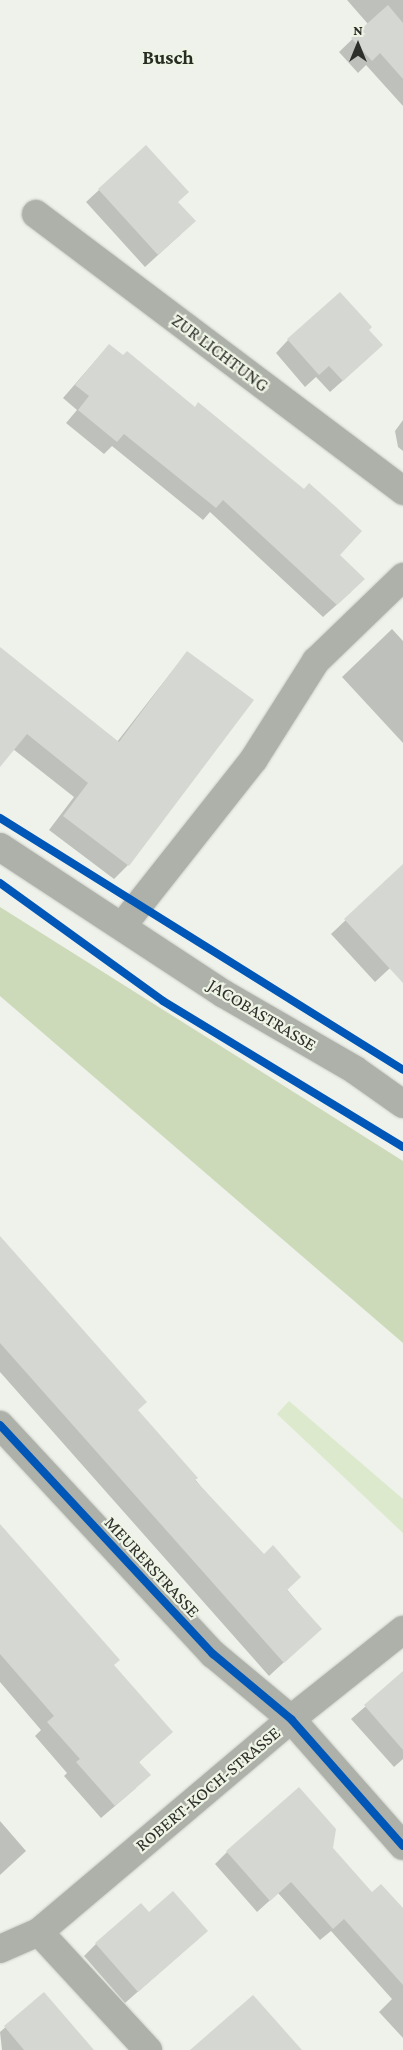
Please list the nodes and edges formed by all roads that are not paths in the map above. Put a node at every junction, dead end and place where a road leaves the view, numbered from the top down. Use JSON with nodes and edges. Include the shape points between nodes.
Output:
{"nodes":[{"id":1,"x":36,"y":214,"type":"dead end"},
{"id":2,"x":403,"y":491,"type":"edge"},
{"id":3,"x":403,"y":577,"type":"edge"},
{"id":4,"x":0,"y":847,"type":"edge"},
{"id":5,"x":123,"y":926,"type":"junction"},
{"id":6,"x":403,"y":1104,"type":"edge"},
{"id":7,"x":0,"y":1425,"type":"edge"},
{"id":8,"x":403,"y":1630,"type":"edge"},
{"id":9,"x":291,"y":1719,"type":"junction"},
{"id":10,"x":403,"y":1846,"type":"edge"},
{"id":11,"x":39,"y":1932,"type":"junction"},
{"id":12,"x":0,"y":1949,"type":"edge"},
{"id":13,"x":148,"y":2050,"type":"edge"}],
"edges":[{"from":1,"to":2,"type":"street","name":"ZUR LICHTUNG"},
{"from":3,"to":5,"type":"street","via":[[316,661],[254,758]]},
{"from":4,"to":5,"type":"street","name":"JACOBASTRASSE"},
{"from":5,"to":6,"type":"street","name":"JACOBASTRASSE","via":[[224,994],[355,1070]]},
{"from":7,"to":9,"type":"street","name":"MEURERSTRASSE","via":[[212,1654]]},
{"from":8,"to":9,"type":"street","name":"ROBERT-KOCH-STRASSE"},
{"from":9,"to":10,"type":"street","name":"MEURERSTRASSE"},
{"from":9,"to":11,"type":"street","name":"ROBERT-KOCH-STRASSE"},
{"from":11,"to":12,"type":"street","name":"ROBERT-KOCH-STRASSE"},
{"from":11,"to":13,"type":"street"}]}
